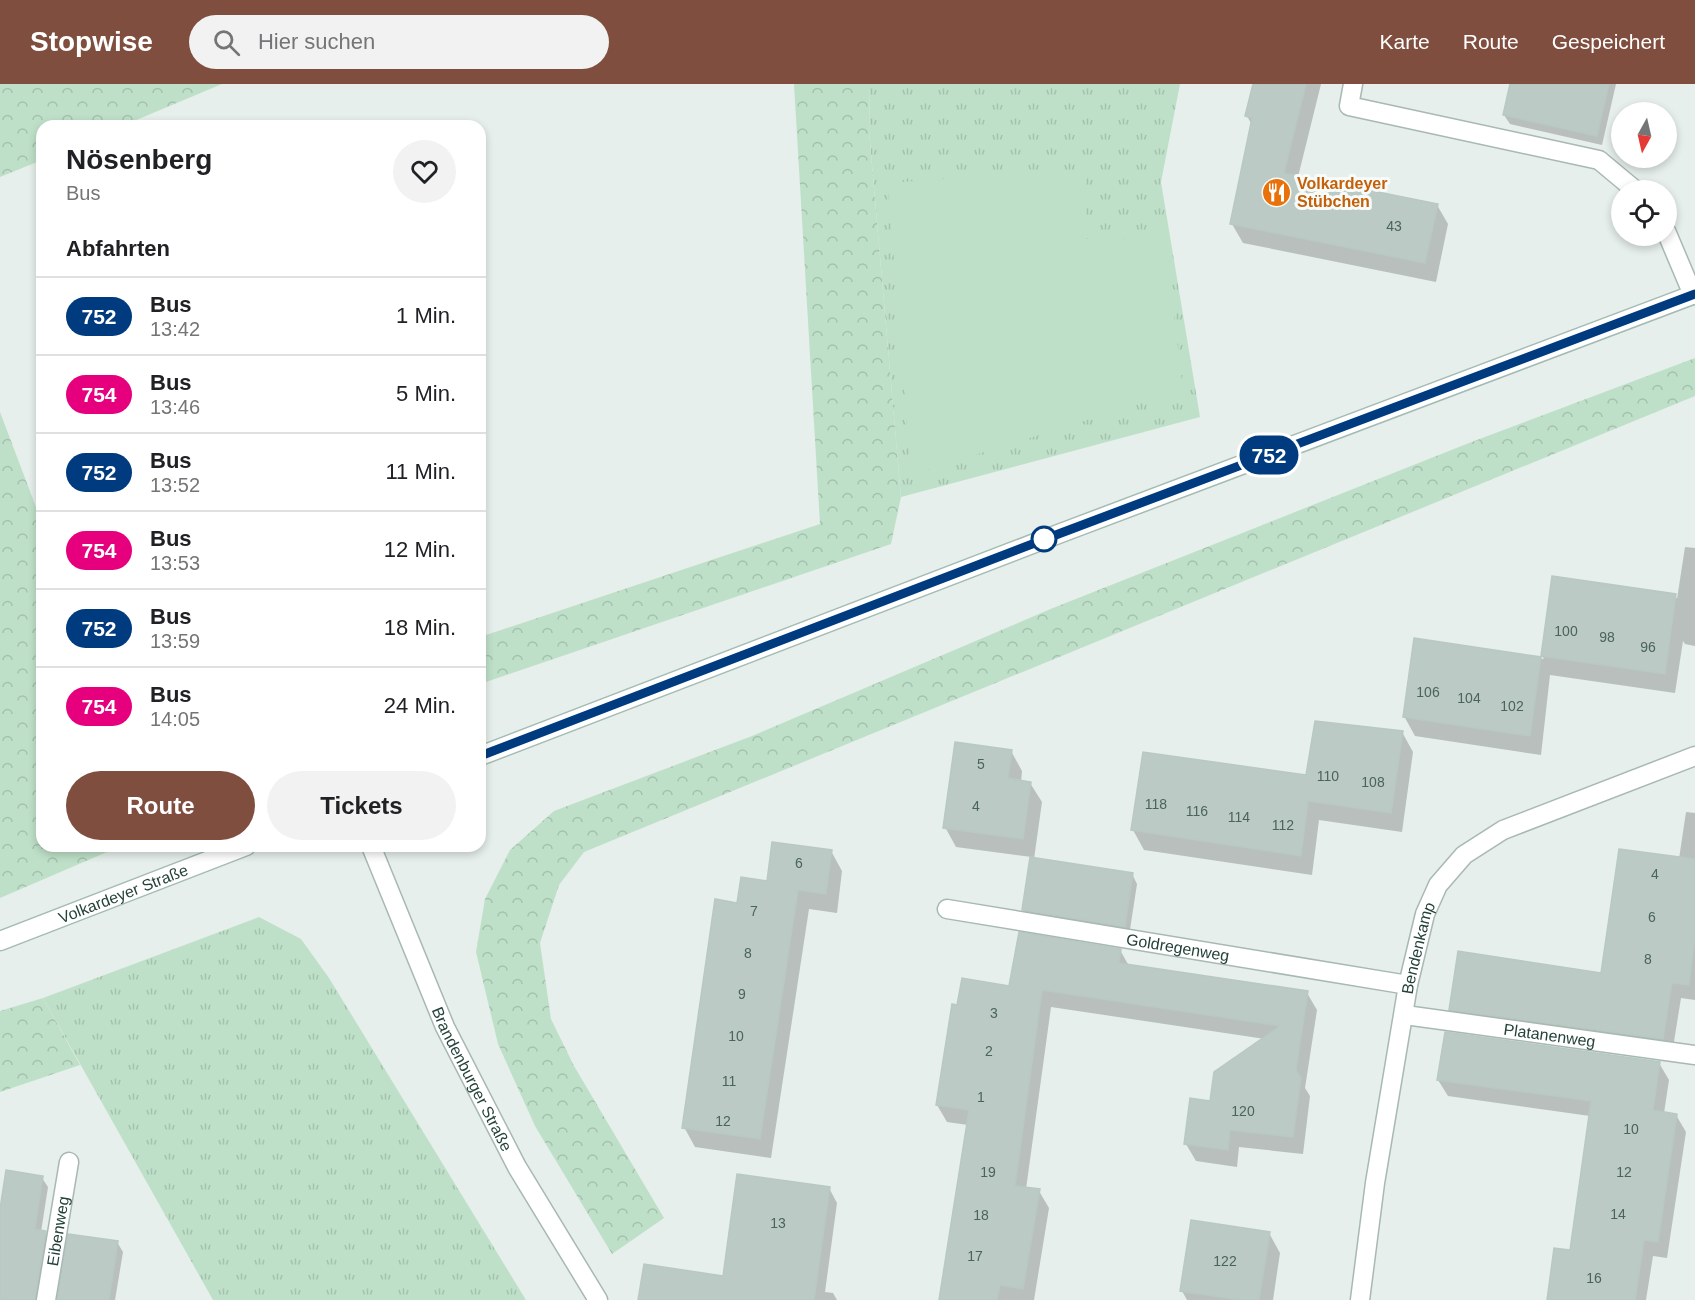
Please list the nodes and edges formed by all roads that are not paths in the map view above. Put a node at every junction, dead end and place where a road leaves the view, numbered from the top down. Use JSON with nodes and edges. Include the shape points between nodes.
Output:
{"nodes":[{"id":1,"x":1353,"y":84,"type":"edge"},
{"id":2,"x":1623,"y":180,"type":"edge"},
{"id":3,"x":1673,"y":246,"type":"edge"},
{"id":4,"x":1694,"y":295,"type":"edge"},
{"id":5,"x":486,"y":754,"type":"edge"},
{"id":6,"x":1695,"y":756,"type":"edge"},
{"id":7,"x":230,"y":852,"type":"edge"},
{"id":8,"x":373,"y":852,"type":"edge"},
{"id":9,"x":947,"y":909,"type":"dead end"},
{"id":10,"x":0,"y":941,"type":"edge"},
{"id":11,"x":1408,"y":985,"type":"junction"},
{"id":12,"x":1405,"y":1015,"type":"junction"},
{"id":13,"x":1695,"y":1055,"type":"edge"},
{"id":14,"x":69,"y":1162,"type":"dead end"},
{"id":15,"x":46,"y":1300,"type":"edge"},
{"id":16,"x":598,"y":1300,"type":"edge"},
{"id":17,"x":1359,"y":1300,"type":"edge"}],
"edges":[{"from":1,"to":2,"type":"main road","via":[[1349,106],[1599,160]]},
{"from":3,"to":4,"type":"main road"},
{"from":4,"to":5,"type":"main road"},
{"from":6,"to":11,"type":"main road","name":"Bendenkamp","via":[[1503,830],[1464,855],[1438,885],[1425,914]]},
{"from":7,"to":10,"type":"main road","name":"Volkardeyer Straße"},
{"from":8,"to":16,"type":"main road","name":"Brandenburger Straße","via":[[445,1027],[517,1167]]},
{"from":9,"to":11,"type":"main road","name":"Goldregenweg"},
{"from":11,"to":12,"type":"main road","name":"Bendenkamp"},
{"from":12,"to":13,"type":"main road","name":"Platanenweg"},
{"from":12,"to":17,"type":"main road","name":"Bendenkamp"},
{"from":14,"to":15,"type":"main road","name":"Eibenweg"}]}
